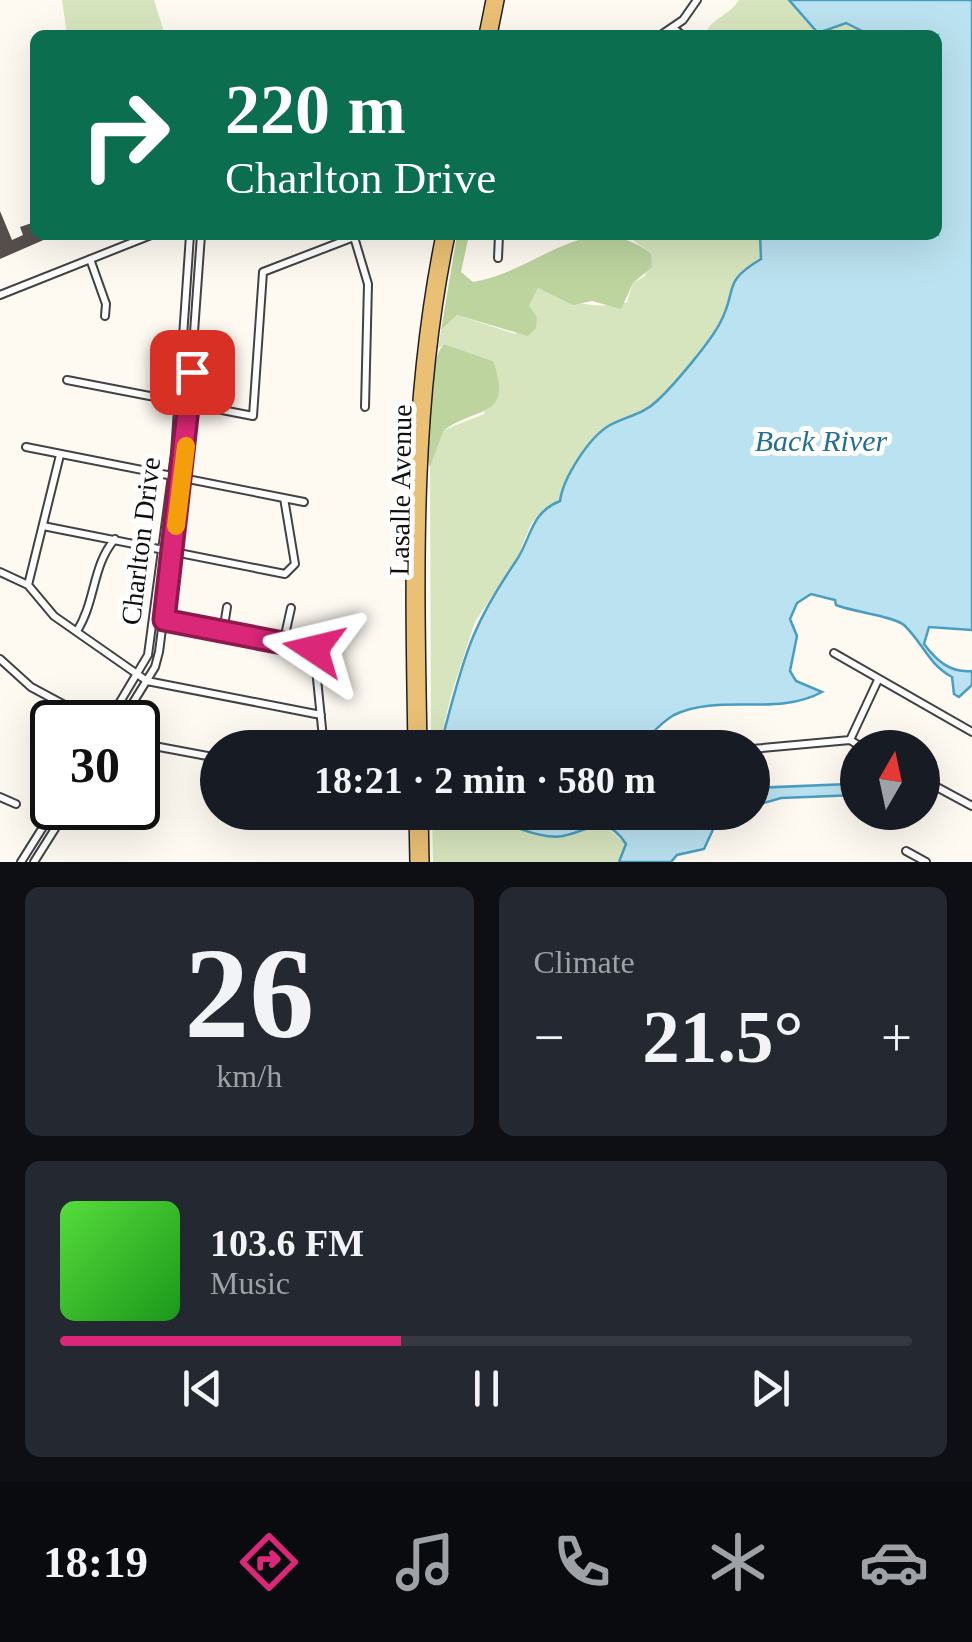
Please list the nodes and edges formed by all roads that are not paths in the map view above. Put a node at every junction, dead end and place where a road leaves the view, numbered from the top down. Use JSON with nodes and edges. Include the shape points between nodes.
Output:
{"nodes":[{"id":1,"x":491,"y":0,"type":"edge"},
{"id":2,"x":500,"y":0,"type":"edge"},
{"id":3,"x":696,"y":0,"type":"edge"},
{"id":4,"x":673,"y":28,"type":"junction"},
{"id":5,"x":485,"y":30,"type":"edge"},
{"id":6,"x":493,"y":30,"type":"edge"},
{"id":7,"x":670,"y":30,"type":"edge"},
{"id":8,"x":676,"y":30,"type":"edge"},
{"id":9,"x":139,"y":240,"type":"edge"},
{"id":10,"x":190,"y":240,"type":"edge"},
{"id":11,"x":201,"y":240,"type":"edge"},
{"id":12,"x":347,"y":240,"type":"edge"},
{"id":13,"x":358,"y":240,"type":"edge"},
{"id":14,"x":440,"y":240,"type":"edge"},
{"id":15,"x":449,"y":240,"type":"edge"},
{"id":16,"x":499,"y":240,"type":"edge"},
{"id":17,"x":498,"y":258,"type":"dead end"},
{"id":18,"x":90,"y":259,"type":"junction"},
{"id":19,"x":0,"y":295,"type":"edge"},
{"id":20,"x":105,"y":316,"type":"dead end"},
{"id":21,"x":67,"y":380,"type":"dead end"},
{"id":22,"x":178,"y":401,"type":"junction"},
{"id":23,"x":189,"y":403,"type":"junction"},
{"id":24,"x":365,"y":407,"type":"dead end"},
{"id":25,"x":26,"y":447,"type":"dead end"},
{"id":26,"x":60,"y":454,"type":"junction"},
{"id":27,"x":172,"y":477,"type":"junction"},
{"id":28,"x":182,"y":478,"type":"junction"},
{"id":29,"x":284,"y":498,"type":"junction"},
{"id":30,"x":304,"y":502,"type":"dead end"},
{"id":31,"x":43,"y":526,"type":"junction"},
{"id":32,"x":115,"y":539,"type":"junction"},
{"id":33,"x":162,"y":550,"type":"junction"},
{"id":34,"x":172,"y":552,"type":"junction"},
{"id":35,"x":0,"y":572,"type":"edge"},
{"id":36,"x":28,"y":586,"type":"junction"},
{"id":37,"x":226,"y":607,"type":"dead end"},
{"id":38,"x":291,"y":608,"type":"dead end"},
{"id":39,"x":153,"y":619,"type":"junction"},
{"id":40,"x":164,"y":620,"type":"junction"},
{"id":41,"x":77,"y":631,"type":"junction"},
{"id":42,"x":223,"y":632,"type":"junction"},
{"id":43,"x":283,"y":644,"type":"junction"},
{"id":44,"x":834,"y":652,"type":"dead end"},
{"id":45,"x":0,"y":659,"type":"edge"},
{"id":46,"x":138,"y":674,"type":"junction"},
{"id":47,"x":147,"y":680,"type":"junction"},
{"id":48,"x":878,"y":680,"type":"junction"},
{"id":49,"x":55,"y":700,"type":"edge"},
{"id":50,"x":122,"y":700,"type":"edge"},
{"id":51,"x":134,"y":700,"type":"edge"},
{"id":52,"x":321,"y":716,"type":"junction"},
{"id":53,"x":322,"y":730,"type":"edge"},
{"id":54,"x":413,"y":730,"type":"edge"},
{"id":55,"x":422,"y":730,"type":"edge"},
{"id":56,"x":855,"y":730,"type":"edge"},
{"id":57,"x":972,"y":732,"type":"edge"},
{"id":58,"x":840,"y":741,"type":"edge"},
{"id":59,"x":160,"y":747,"type":"edge"},
{"id":60,"x":770,"y":747,"type":"edge"},
{"id":61,"x":200,"y":755,"type":"edge"},
{"id":62,"x":940,"y":789,"type":"edge"},
{"id":63,"x":0,"y":797,"type":"edge"},
{"id":64,"x":16,"y":804,"type":"dead end"},
{"id":65,"x":972,"y":806,"type":"edge"},
{"id":66,"x":41,"y":830,"type":"edge"},
{"id":67,"x":54,"y":830,"type":"edge"},
{"id":68,"x":414,"y":830,"type":"edge"},
{"id":69,"x":423,"y":830,"type":"edge"},
{"id":70,"x":906,"y":851,"type":"dead end"},
{"id":71,"x":21,"y":862,"type":"edge"},
{"id":72,"x":34,"y":862,"type":"edge"},
{"id":73,"x":415,"y":862,"type":"edge"},
{"id":74,"x":424,"y":862,"type":"edge"},
{"id":75,"x":926,"y":862,"type":"edge"}],
"edges":[{"from":1,"to":5,"type":"main road"},
{"from":2,"to":6,"type":"main road"},
{"from":3,"to":4,"type":"street"},
{"from":4,"to":7,"type":"street"},
{"from":4,"to":8,"type":"street"},
{"from":9,"to":18,"type":"street"},
{"from":10,"to":22,"type":"street","name":"Charlton Drive"},
{"from":11,"to":23,"type":"street","name":"Charlton Drive"},
{"from":12,"to":23,"type":"street","via":[[264,272],[253,416]]},
{"from":13,"to":24,"type":"street","via":[[368,284]]},
{"from":14,"to":54,"type":"main road","name":"Lasalle Avenue","via":[[412,442]]},
{"from":15,"to":55,"type":"main road","name":"Lasalle Avenue","via":[[420,441]]},
{"from":16,"to":17,"type":"street"},
{"from":18,"to":19,"type":"street"},
{"from":18,"to":20,"type":"street"},
{"from":21,"to":22,"type":"street"},
{"from":22,"to":23,"type":"street"},
{"from":22,"to":27,"type":"street","name":"Charlton Drive"},
{"from":23,"to":28,"type":"street","name":"Charlton Drive"},
{"from":25,"to":26,"type":"street"},
{"from":26,"to":27,"type":"street"},
{"from":26,"to":31,"type":"street"},
{"from":27,"to":28,"type":"street"},
{"from":27,"to":33,"type":"street","name":"Charlton Drive"},
{"from":28,"to":29,"type":"street"},
{"from":28,"to":34,"type":"street","name":"Charlton Drive"},
{"from":29,"to":30,"type":"street"},
{"from":29,"to":34,"type":"street","via":[[294,560],[288,573]]},
{"from":31,"to":32,"type":"street"},
{"from":31,"to":36,"type":"street"},
{"from":32,"to":33,"type":"street"},
{"from":32,"to":41,"type":"street","via":[[100,555],[92,603]]},
{"from":33,"to":34,"type":"street"},
{"from":33,"to":39,"type":"street","name":"Charlton Drive"},
{"from":34,"to":40,"type":"street","name":"Charlton Drive"},
{"from":35,"to":36,"type":"street"},
{"from":36,"to":41,"type":"street"},
{"from":37,"to":42,"type":"street"},
{"from":38,"to":43,"type":"street"},
{"from":39,"to":40,"type":"street"},
{"from":39,"to":46,"type":"street","name":"Charlton Drive"},
{"from":40,"to":42,"type":"street"},
{"from":40,"to":47,"type":"street","name":"Charlton Drive","via":[[158,660]]},
{"from":41,"to":46,"type":"street"},
{"from":42,"to":43,"type":"street"},
{"from":43,"to":52,"type":"street","via":[[314,649]]},
{"from":44,"to":48,"type":"street"},
{"from":45,"to":49,"type":"street"},
{"from":46,"to":47,"type":"street"},
{"from":46,"to":50,"type":"street","name":"Charlton Drive"},
{"from":47,"to":51,"type":"street","name":"Charlton Drive"},
{"from":47,"to":52,"type":"street"},
{"from":48,"to":56,"type":"street"},
{"from":48,"to":57,"type":"street"},
{"from":52,"to":53,"type":"street"},
{"from":58,"to":60,"type":"street"},
{"from":59,"to":61,"type":"street"},
{"from":62,"to":65,"type":"street"},
{"from":63,"to":64,"type":"street"},
{"from":66,"to":71,"type":"street"},
{"from":67,"to":72,"type":"street"},
{"from":68,"to":73,"type":"main road"},
{"from":69,"to":74,"type":"main road"},
{"from":70,"to":75,"type":"street"}]}
